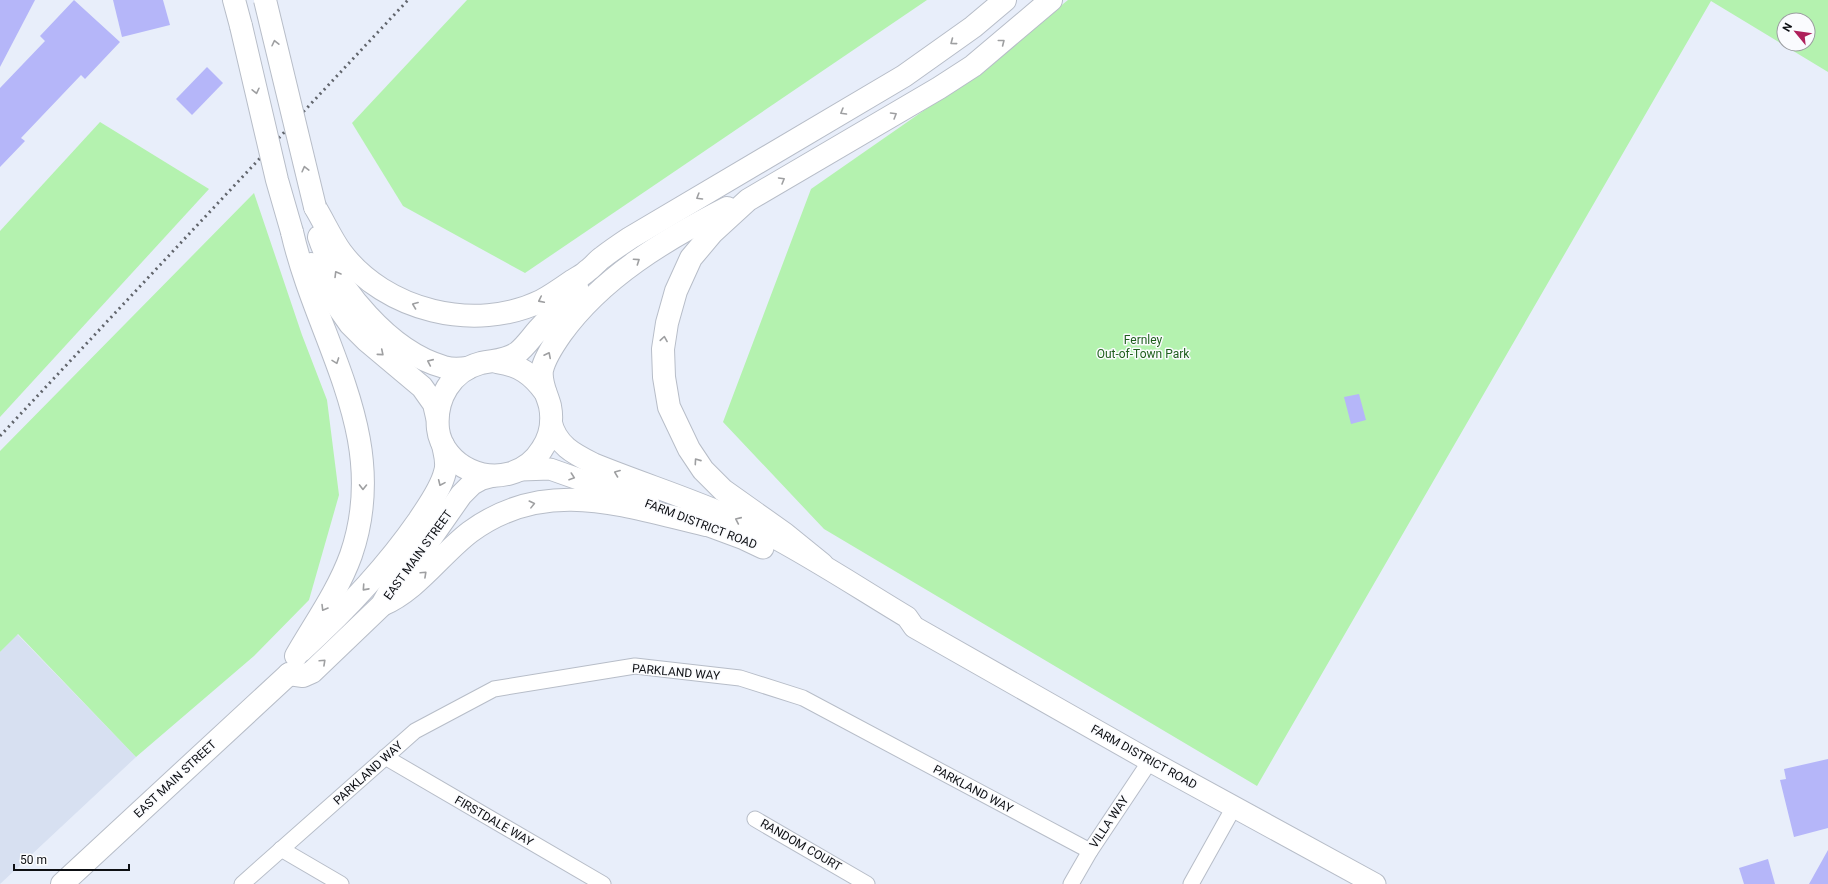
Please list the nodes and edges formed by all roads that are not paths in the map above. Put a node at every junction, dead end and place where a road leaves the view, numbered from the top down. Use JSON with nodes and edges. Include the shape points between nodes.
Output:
{"nodes":[{"id":1,"x":234,"y":0,"type":"edge"},
{"id":2,"x":265,"y":0,"type":"edge"},
{"id":3,"x":1005,"y":0,"type":"edge"},
{"id":4,"x":1051,"y":0,"type":"edge"},
{"id":5,"x":748,"y":200,"type":"junction"},
{"id":6,"x":315,"y":207,"type":"junction"},
{"id":7,"x":292,"y":232,"type":"junction"},
{"id":8,"x":586,"y":272,"type":"junction"},
{"id":9,"x":497,"y":362,"type":"junction"},
{"id":10,"x":468,"y":368,"type":"junction"},
{"id":11,"x":545,"y":392,"type":"junction"},
{"id":12,"x":437,"y":417,"type":"junction"},
{"id":13,"x":551,"y":421,"type":"junction"},
{"id":14,"x":443,"y":446,"type":"junction"},
{"id":15,"x":520,"y":470,"type":"junction"},
{"id":16,"x":492,"y":476,"type":"junction"},
{"id":17,"x":706,"y":525,"type":"junction"},
{"id":18,"x":822,"y":564,"type":"junction"},
{"id":19,"x":382,"y":606,"type":"junction"},
{"id":20,"x":914,"y":627,"type":"junction"},
{"id":21,"x":292,"y":665,"type":"junction"},
{"id":22,"x":386,"y":757,"type":"junction"},
{"id":23,"x":1150,"y":761,"type":"junction"},
{"id":24,"x":1234,"y":806,"type":"junction"},
{"id":25,"x":755,"y":819,"type":"dead end"},
{"id":26,"x":282,"y":849,"type":"junction"},
{"id":27,"x":1090,"y":852,"type":"junction"},
{"id":28,"x":62,"y":884,"type":"edge"},
{"id":29,"x":242,"y":884,"type":"edge"},
{"id":30,"x":341,"y":884,"type":"edge"},
{"id":31,"x":603,"y":884,"type":"edge"},
{"id":32,"x":867,"y":884,"type":"edge"},
{"id":33,"x":1072,"y":884,"type":"edge"},
{"id":34,"x":1191,"y":884,"type":"edge"},
{"id":35,"x":1375,"y":884,"type":"edge"}],
"edges":[{"from":1,"to":7,"type":"main road","one_way":true,"bridge":true},
{"from":6,"to":2,"type":"main road","one_way":true,"bridge":true},
{"from":3,"to":8,"type":"main road","one_way":true,"via":[[950,45],[904,76],[630,238]]},
{"from":5,"to":4,"type":"main road","one_way":true,"via":[[939,88],[972,66]]},
{"from":11,"to":5,"type":"main road","one_way":true,"via":[[542,370],[554,343],[566,326],[601,289],[663,245],[723,210]]},
{"from":18,"to":5,"type":"main road","one_way":true,"via":[[723,490],[689,449],[669,407],[663,349],[676,291],[691,258],[712,233]]},
{"from":8,"to":6,"type":"main road","one_way":true,"via":[[541,301],[522,308],[475,316],[449,314],[424,308],[391,294],[361,272],[341,252]]},
{"from":10,"to":6,"type":"main road","one_way":true,"via":[[444,368],[415,354],[385,332],[362,309],[326,255],[315,223]]},
{"from":7,"to":12,"type":"main road","one_way":true,"via":[[350,324],[422,387],[434,404]]},
{"from":7,"to":21,"type":"main road","one_way":true,"via":[[298,260],[355,416],[363,471],[363,498],[351,555],[335,590]]},
{"from":8,"to":9,"type":"main road","via":[[568,297],[517,353]]},
{"from":9,"to":10,"type":"main road","via":[[482,363]]},
{"from":9,"to":11,"type":"main road","via":[[511,364],[525,371]]},
{"from":10,"to":12,"type":"main road","via":[[446,388]]},
{"from":11,"to":13,"type":"main road","via":[[550,406]]},
{"from":12,"to":14,"type":"main road","via":[[438,432]]},
{"from":13,"to":15,"type":"main road","via":[[542,449],[533,461]]},
{"from":18,"to":13,"type":"main road","name":"FARM DISTRICT ROAD","one_way":true,"via":[[728,516],[578,456],[558,440]]},
{"from":14,"to":16,"type":"main road","via":[[463,467],[477,474]]},
{"from":14,"to":21,"type":"main road","name":"EAST MAIN STREET","one_way":true,"via":[[447,463],[445,473],[439,488],[409,534],[365,589]]},
{"from":15,"to":16,"type":"main road","via":[[507,475]]},
{"from":15,"to":17,"type":"main road","name":"FARM DISTRICT ROAD","one_way":true,"via":[[550,469]]},
{"from":16,"to":19,"type":"main road","name":"EAST MAIN STREET","via":[[472,484],[461,495],[391,589]]},
{"from":19,"to":17,"type":"main road","one_way":true,"via":[[393,601],[410,587],[470,532],[489,520],[534,503],[567,499],[603,501]]},
{"from":17,"to":20,"type":"main road","name":"FARM DISTRICT ROAD","via":[[762,547],[902,626]]},
{"from":18,"to":20,"type":"main road","name":"FARM DISTRICT ROAD","via":[[907,617]]},
{"from":21,"to":19,"type":"main road","name":"EAST MAIN STREET","one_way":true,"via":[[303,676],[312,672]]},
{"from":20,"to":23,"type":"main road","name":"FARM DISTRICT ROAD"},
{"from":21,"to":28,"type":"main road","name":"EAST MAIN STREET"},
{"from":22,"to":26,"type":"street","name":"PARKLAND WAY"},
{"from":22,"to":27,"type":"street","name":"PARKLAND WAY","via":[[415,731],[494,688],[635,666],[740,678],[803,698]]},
{"from":22,"to":31,"type":"street","name":"FIRSTDALE WAY"},
{"from":23,"to":24,"type":"main road","name":"FARM DISTRICT ROAD"},
{"from":23,"to":27,"type":"street","name":"VILLA WAY"},
{"from":24,"to":34,"type":"street"},
{"from":24,"to":35,"type":"main road","name":"FARM DISTRICT ROAD"},
{"from":25,"to":32,"type":"street","name":"RANDOM COURT"},
{"from":26,"to":29,"type":"street","name":"PARKLAND WAY"},
{"from":26,"to":30,"type":"street"},
{"from":27,"to":33,"type":"street","name":"VILLA WAY"}]}
